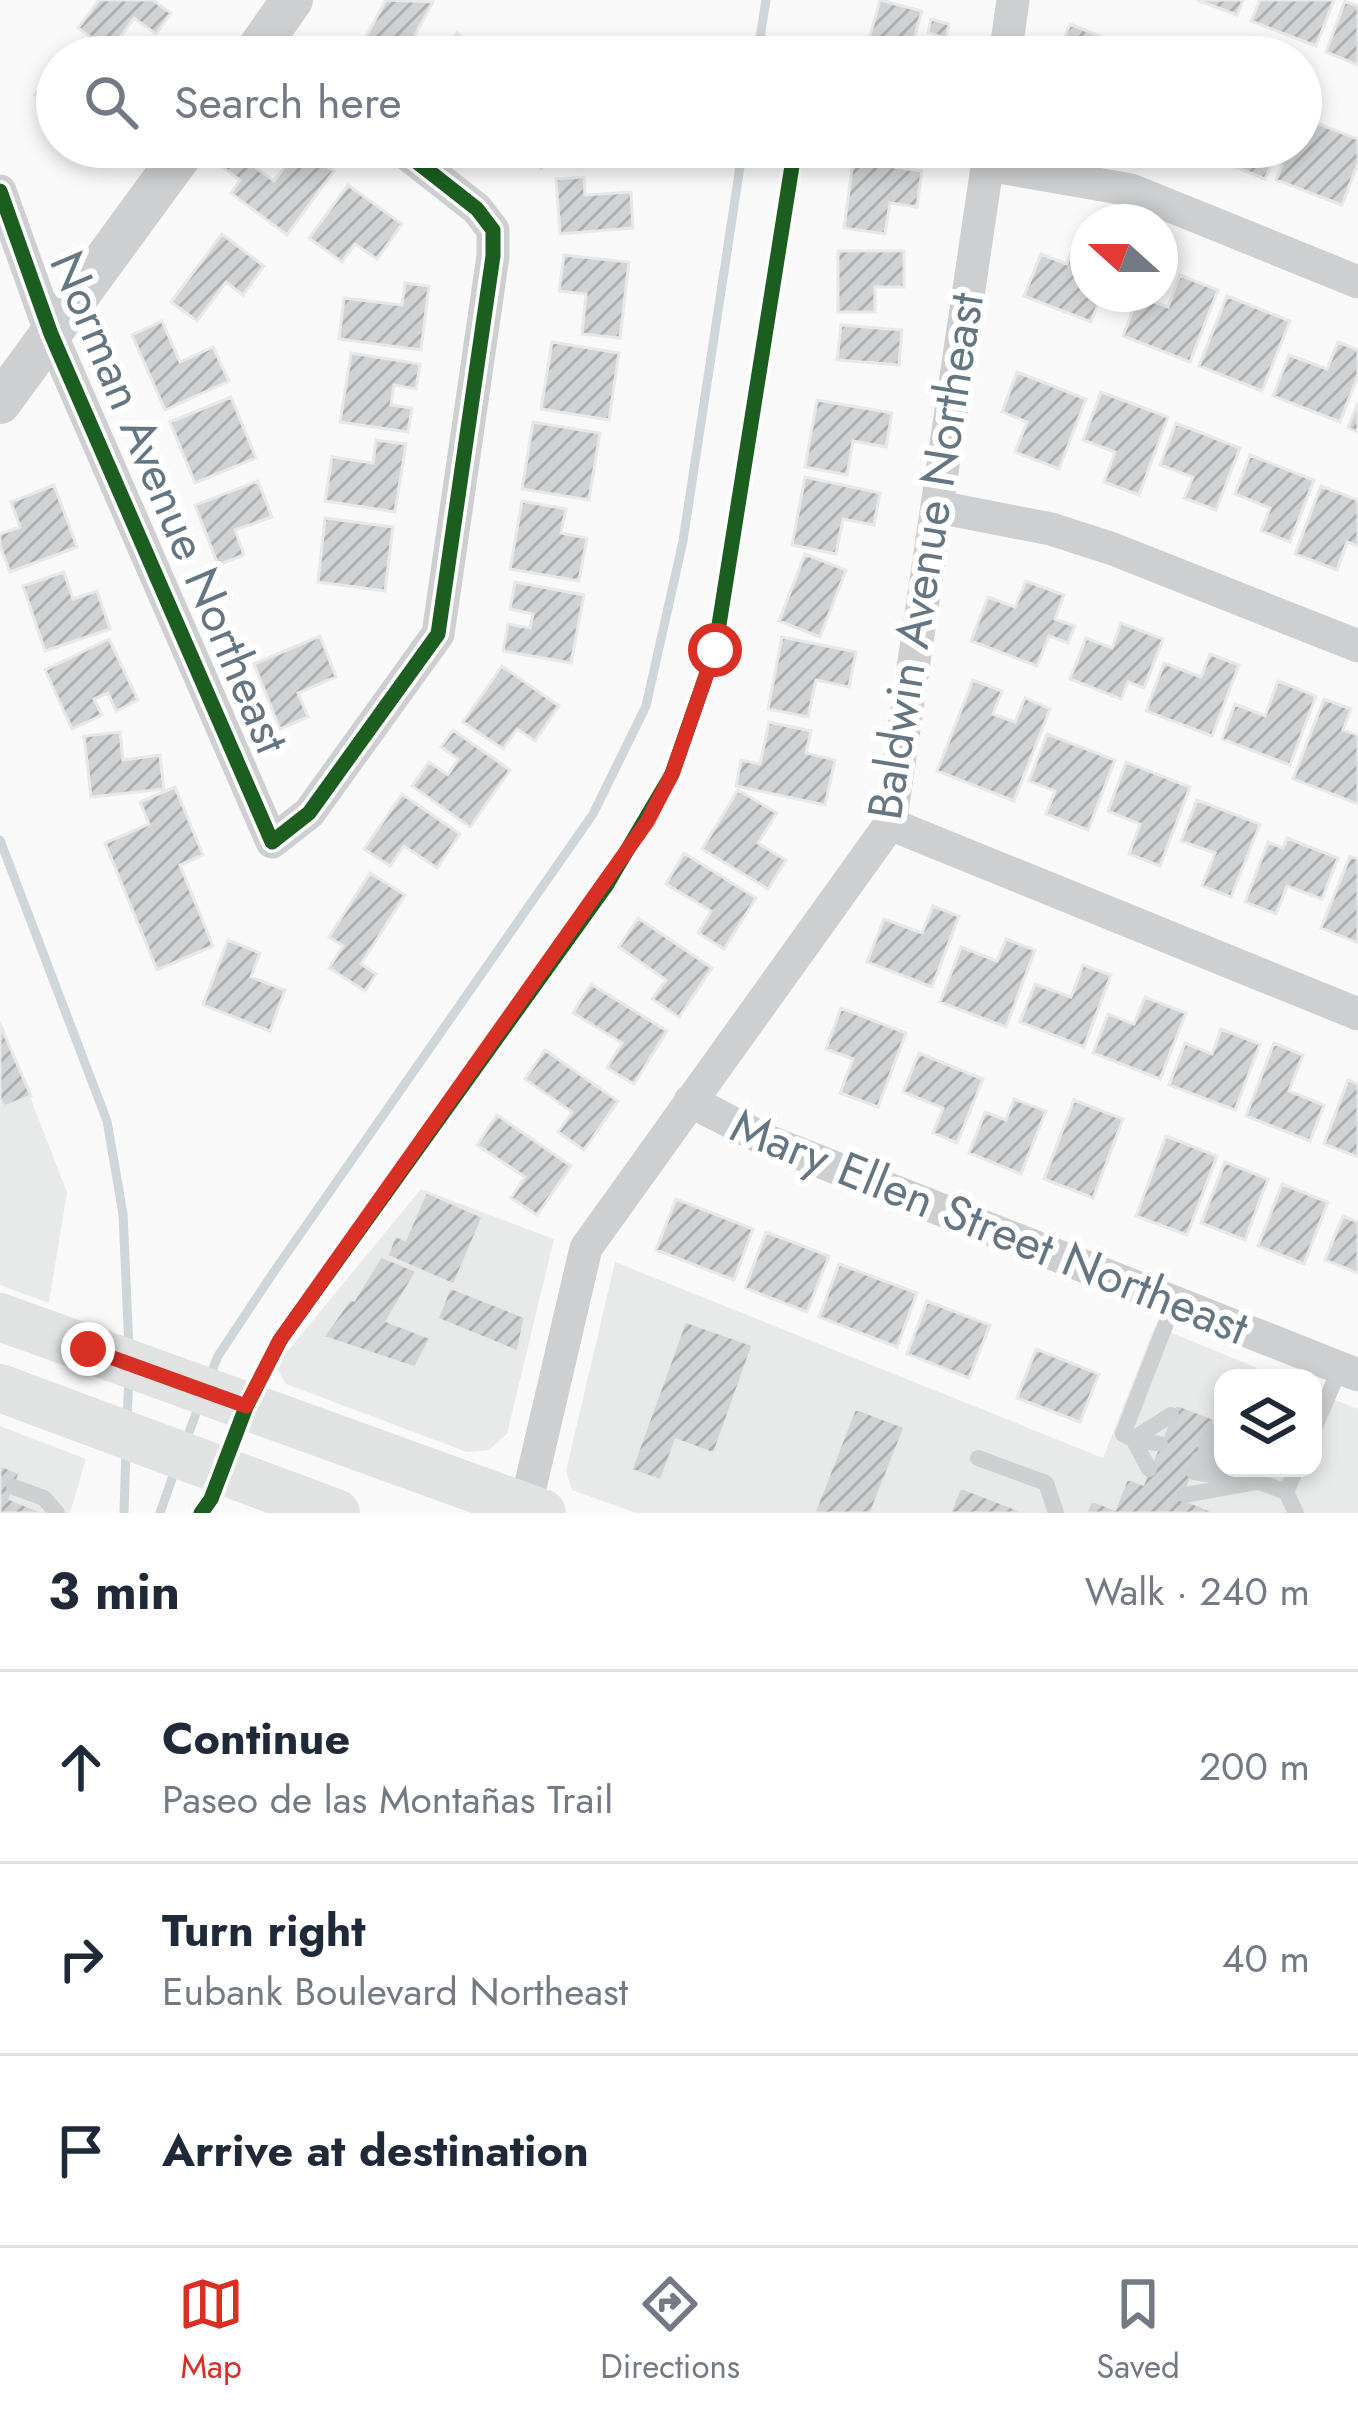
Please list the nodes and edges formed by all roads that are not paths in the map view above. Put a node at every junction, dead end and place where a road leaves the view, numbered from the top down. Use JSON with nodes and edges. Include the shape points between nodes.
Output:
{"nodes":[{"id":1,"x":292,"y":0,"type":"edge"},
{"id":2,"x":1013,"y":0,"type":"edge"},
{"id":3,"x":274,"y":36,"type":"edge"},
{"id":4,"x":1007,"y":36,"type":"edge"},
{"id":5,"x":172,"y":168,"type":"edge"},
{"id":6,"x":425,"y":168,"type":"edge"},
{"id":7,"x":987,"y":168,"type":"edge"},
{"id":8,"x":1039,"y":168,"type":"edge"},
{"id":9,"x":0,"y":191,"type":"edge"},
{"id":10,"x":1358,"y":282,"type":"edge"},
{"id":11,"x":51,"y":334,"type":"junction"},
{"id":12,"x":0,"y":403,"type":"edge"},
{"id":13,"x":938,"y":507,"type":"junction"},
{"id":14,"x":1358,"y":646,"type":"edge"},
{"id":15,"x":890,"y":824,"type":"junction"},
{"id":16,"x":1358,"y":1014,"type":"edge"},
{"id":17,"x":690,"y":1101,"type":"junction"},
{"id":18,"x":1174,"y":1303,"type":"junction"},
{"id":19,"x":0,"y":1317,"type":"edge"},
{"id":20,"x":1349,"y":1372,"type":"edge"},
{"id":21,"x":0,"y":1388,"type":"edge"},
{"id":22,"x":1322,"y":1416,"type":"edge"},
{"id":23,"x":1133,"y":1439,"type":"junction"},
{"id":24,"x":1158,"y":1449,"type":"junction"},
{"id":25,"x":978,"y":1458,"type":"dead end"},
{"id":26,"x":1257,"y":1477,"type":"edge"},
{"id":27,"x":1293,"y":1477,"type":"edge"},
{"id":28,"x":14,"y":1487,"type":"dead end"},
{"id":29,"x":1286,"y":1492,"type":"junction"},
{"id":30,"x":531,"y":1511,"type":"edge"},
{"id":31,"x":57,"y":1513,"type":"edge"},
{"id":32,"x":336,"y":1513,"type":"edge"},
{"id":33,"x":1056,"y":1513,"type":"edge"},
{"id":34,"x":1296,"y":1513,"type":"edge"}],
"edges":[{"from":1,"to":3,"type":"street"},
{"from":2,"to":4,"type":"street"},
{"from":5,"to":11,"type":"street"},
{"from":6,"to":11,"type":"street","name":"Norman Avenue Northeast","via":[[493,230],[438,634],[309,813],[272,842]]},
{"from":7,"to":13,"type":"street","name":"Baldwin Avenue Northeast"},
{"from":8,"to":10,"type":"street","via":[[1131,190]]},
{"from":9,"to":11,"type":"street","name":"Norman Avenue Northeast"},
{"from":11,"to":12,"type":"street"},
{"from":13,"to":14,"type":"street","via":[[1113,549]]},
{"from":13,"to":15,"type":"street","name":"Baldwin Avenue Northeast"},
{"from":15,"to":16,"type":"street"},
{"from":15,"to":17,"type":"street","name":"Baldwin Avenue Northeast"},
{"from":17,"to":18,"type":"street","name":"Mary Ellen Street Northeast","via":[[768,1141]]},
{"from":17,"to":30,"type":"street","name":"Baldwin Avenue Northeast","via":[[586,1248]]},
{"from":18,"to":20,"type":"street","name":"Mary Ellen Street Northeast"},
{"from":18,"to":23,"type":"lane","via":[[1123,1434]]},
{"from":19,"to":30,"type":"main road"},
{"from":20,"to":22,"type":"lane"},
{"from":21,"to":32,"type":"main road"},
{"from":23,"to":24,"type":"lane"},
{"from":23,"to":24,"type":"lane"},
{"from":23,"to":24,"type":"lane"},
{"from":25,"to":33,"type":"lane","via":[[1046,1483]]},
{"from":26,"to":29,"type":"lane"},
{"from":27,"to":29,"type":"lane"},
{"from":28,"to":31,"type":"lane","via":[[44,1498]]},
{"from":29,"to":34,"type":"lane"}]}
